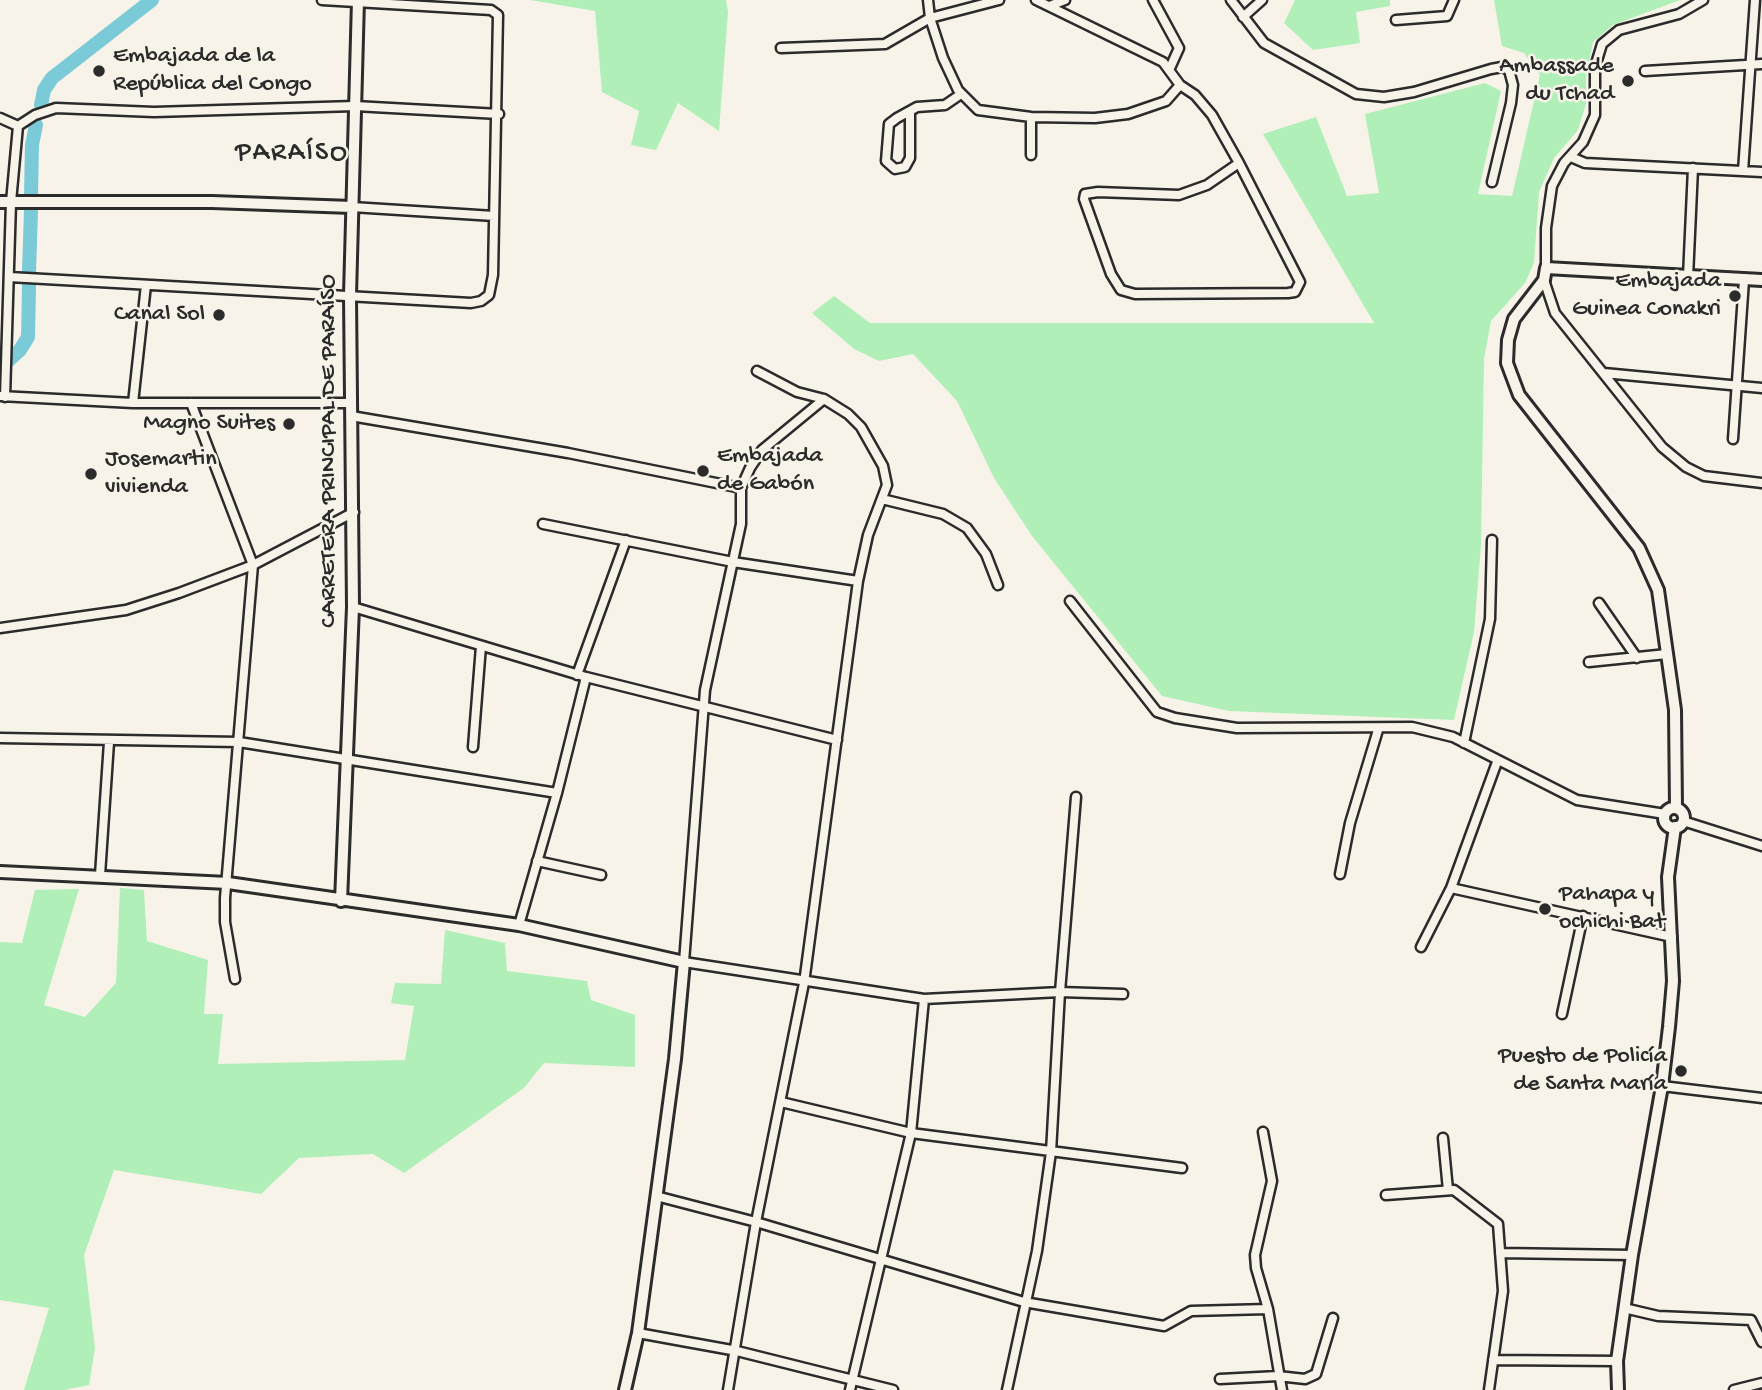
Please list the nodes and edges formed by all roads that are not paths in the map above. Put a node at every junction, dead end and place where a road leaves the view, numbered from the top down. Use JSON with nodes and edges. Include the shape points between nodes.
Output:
{"nodes":[{"id":1,"x":322,"y":0,"type":"edge"},
{"id":2,"x":928,"y":0,"type":"edge"},
{"id":3,"x":999,"y":0,"type":"edge"},
{"id":4,"x":1036,"y":0,"type":"edge"},
{"id":5,"x":1065,"y":0,"type":"edge"},
{"id":6,"x":1153,"y":0,"type":"edge"},
{"id":7,"x":1231,"y":0,"type":"edge"},
{"id":8,"x":1262,"y":0,"type":"edge"},
{"id":9,"x":1454,"y":0,"type":"edge"},
{"id":10,"x":1703,"y":0,"type":"edge"},
{"id":11,"x":1755,"y":0,"type":"edge"},
{"id":12,"x":358,"y":1,"type":"edge"},
{"id":13,"x":1052,"y":5,"type":"junction"},
{"id":14,"x":1242,"y":17,"type":"junction"},
{"id":15,"x":930,"y":18,"type":"junction"},
{"id":16,"x":1396,"y":20,"type":"dead end"},
{"id":17,"x":781,"y":48,"type":"dead end"},
{"id":18,"x":1751,"y":64,"type":"junction"},
{"id":19,"x":1762,"y":64,"type":"edge"},
{"id":20,"x":1170,"y":68,"type":"junction"},
{"id":21,"x":1645,"y":71,"type":"dead end"},
{"id":22,"x":1180,"y":85,"type":"junction"},
{"id":23,"x":961,"y":94,"type":"junction"},
{"id":24,"x":355,"y":106,"type":"junction"},
{"id":25,"x":910,"y":111,"type":"junction"},
{"id":26,"x":499,"y":114,"type":"junction"},
{"id":27,"x":1031,"y":117,"type":"junction"},
{"id":28,"x":0,"y":118,"type":"edge"},
{"id":29,"x":18,"y":125,"type":"junction"},
{"id":30,"x":1031,"y":155,"type":"dead end"},
{"id":31,"x":1571,"y":157,"type":"junction"},
{"id":32,"x":1239,"y":163,"type":"junction"},
{"id":33,"x":1693,"y":168,"type":"junction"},
{"id":34,"x":1744,"y":171,"type":"junction"},
{"id":35,"x":1762,"y":172,"type":"edge"},
{"id":36,"x":1492,"y":182,"type":"dead end"},
{"id":37,"x":5,"y":202,"type":"edge"},
{"id":38,"x":352,"y":208,"type":"junction"},
{"id":39,"x":494,"y":216,"type":"junction"},
{"id":40,"x":1545,"y":274,"type":"junction"},
{"id":41,"x":1688,"y":277,"type":"junction"},
{"id":42,"x":9,"y":278,"type":"junction"},
{"id":43,"x":1744,"y":280,"type":"junction"},
{"id":44,"x":1762,"y":280,"type":"edge"},
{"id":45,"x":146,"y":285,"type":"junction"},
{"id":46,"x":350,"y":295,"type":"junction"},
{"id":47,"x":757,"y":371,"type":"dead end"},
{"id":48,"x":1604,"y":373,"type":"junction"},
{"id":49,"x":1739,"y":387,"type":"junction"},
{"id":50,"x":1762,"y":388,"type":"edge"},
{"id":51,"x":2,"y":396,"type":"edge"},
{"id":52,"x":824,"y":399,"type":"junction"},
{"id":53,"x":133,"y":402,"type":"junction"},
{"id":54,"x":191,"y":403,"type":"junction"},
{"id":55,"x":351,"y":403,"type":"junction"},
{"id":56,"x":351,"y":416,"type":"junction"},
{"id":57,"x":1733,"y":439,"type":"dead end"},
{"id":58,"x":1762,"y":483,"type":"edge"},
{"id":59,"x":741,"y":488,"type":"junction"},
{"id":60,"x":882,"y":499,"type":"junction"},
{"id":61,"x":354,"y":512,"type":"junction"},
{"id":62,"x":543,"y":524,"type":"dead end"},
{"id":63,"x":626,"y":540,"type":"junction"},
{"id":64,"x":1492,"y":540,"type":"dead end"},
{"id":65,"x":733,"y":562,"type":"junction"},
{"id":66,"x":253,"y":565,"type":"junction"},
{"id":67,"x":858,"y":581,"type":"junction"},
{"id":68,"x":998,"y":585,"type":"dead end"},
{"id":69,"x":1070,"y":601,"type":"dead end"},
{"id":70,"x":1600,"y":603,"type":"dead end"},
{"id":71,"x":353,"y":607,"type":"junction"},
{"id":72,"x":0,"y":628,"type":"edge"},
{"id":73,"x":481,"y":646,"type":"junction"},
{"id":74,"x":1667,"y":654,"type":"junction"},
{"id":75,"x":1636,"y":658,"type":"junction"},
{"id":76,"x":1589,"y":662,"type":"dead end"},
{"id":77,"x":581,"y":676,"type":"junction"},
{"id":78,"x":705,"y":707,"type":"junction"},
{"id":79,"x":1378,"y":730,"type":"junction"},
{"id":80,"x":0,"y":738,"type":"edge"},
{"id":81,"x":837,"y":740,"type":"junction"},
{"id":82,"x":109,"y":741,"type":"junction"},
{"id":83,"x":239,"y":742,"type":"junction"},
{"id":84,"x":1464,"y":743,"type":"junction"},
{"id":85,"x":473,"y":747,"type":"dead end"},
{"id":86,"x":348,"y":757,"type":"junction"},
{"id":87,"x":1497,"y":762,"type":"junction"},
{"id":88,"x":557,"y":793,"type":"junction"},
{"id":89,"x":1076,"y":797,"type":"dead end"},
{"id":90,"x":1676,"y":808,"type":"junction"},
{"id":91,"x":1665,"y":814,"type":"junction"},
{"id":92,"x":1679,"y":824,"type":"junction"},
{"id":93,"x":1762,"y":846,"type":"edge"},
{"id":94,"x":537,"y":862,"type":"junction"},
{"id":95,"x":0,"y":872,"type":"edge"},
{"id":96,"x":1340,"y":874,"type":"dead end"},
{"id":97,"x":100,"y":875,"type":"junction"},
{"id":98,"x":601,"y":875,"type":"dead end"},
{"id":99,"x":228,"y":883,"type":"junction"},
{"id":100,"x":1451,"y":888,"type":"junction"},
{"id":101,"x":341,"y":901,"type":"junction"},
{"id":102,"x":1583,"y":916,"type":"junction"},
{"id":103,"x":519,"y":925,"type":"junction"},
{"id":104,"x":1672,"y":937,"type":"junction"},
{"id":105,"x":1421,"y":947,"type":"dead end"},
{"id":106,"x":684,"y":962,"type":"junction"},
{"id":107,"x":235,"y":979,"type":"dead end"},
{"id":108,"x":804,"y":983,"type":"junction"},
{"id":109,"x":1060,"y":992,"type":"junction"},
{"id":110,"x":1123,"y":994,"type":"dead end"},
{"id":111,"x":925,"y":999,"type":"junction"},
{"id":112,"x":1562,"y":1014,"type":"dead end"},
{"id":113,"x":1662,"y":1086,"type":"junction"},
{"id":114,"x":1762,"y":1098,"type":"edge"},
{"id":115,"x":782,"y":1102,"type":"junction"},
{"id":116,"x":1263,"y":1132,"type":"dead end"},
{"id":117,"x":911,"y":1133,"type":"junction"},
{"id":118,"x":1443,"y":1138,"type":"dead end"},
{"id":119,"x":1051,"y":1152,"type":"junction"},
{"id":120,"x":1182,"y":1168,"type":"dead end"},
{"id":121,"x":1448,"y":1190,"type":"junction"},
{"id":122,"x":1386,"y":1195,"type":"dead end"},
{"id":123,"x":656,"y":1196,"type":"junction"},
{"id":124,"x":756,"y":1222,"type":"junction"},
{"id":125,"x":1500,"y":1253,"type":"junction"},
{"id":126,"x":1632,"y":1255,"type":"junction"},
{"id":127,"x":880,"y":1258,"type":"junction"},
{"id":128,"x":1024,"y":1302,"type":"junction"},
{"id":129,"x":1624,"y":1308,"type":"junction"},
{"id":130,"x":1268,"y":1309,"type":"junction"},
{"id":131,"x":1333,"y":1318,"type":"dead end"},
{"id":132,"x":638,"y":1333,"type":"junction"},
{"id":133,"x":1762,"y":1342,"type":"edge"},
{"id":134,"x":737,"y":1351,"type":"junction"},
{"id":135,"x":1493,"y":1360,"type":"junction"},
{"id":136,"x":1617,"y":1361,"type":"junction"},
{"id":137,"x":1278,"y":1376,"type":"junction"},
{"id":138,"x":1220,"y":1380,"type":"dead end"},
{"id":139,"x":1762,"y":1383,"type":"edge"},
{"id":140,"x":851,"y":1385,"type":"edge"},
{"id":141,"x":625,"y":1390,"type":"edge"},
{"id":142,"x":727,"y":1390,"type":"edge"},
{"id":143,"x":893,"y":1390,"type":"edge"},
{"id":144,"x":1007,"y":1390,"type":"edge"},
{"id":145,"x":1282,"y":1390,"type":"edge"},
{"id":146,"x":1489,"y":1390,"type":"edge"},
{"id":147,"x":1618,"y":1390,"type":"edge"},
{"id":148,"x":1734,"y":1390,"type":"edge"}],
"edges":[{"from":1,"to":12,"type":"street"},
{"from":2,"to":15,"type":"street"},
{"from":3,"to":15,"type":"street"},
{"from":4,"to":13,"type":"street"},
{"from":5,"to":13,"type":"street"},
{"from":6,"to":20,"type":"street","via":[[1179,48]]},
{"from":7,"to":14,"type":"street"},
{"from":8,"to":14,"type":"street"},
{"from":9,"to":16,"type":"street","via":[[1447,16]]},
{"from":10,"to":31,"type":"street","via":[[1679,14],[1619,30],[1602,44],[1595,66],[1595,115]]},
{"from":11,"to":18,"type":"street"},
{"from":12,"to":24,"type":"street","name":"CARRETERA PRINCIPAL DE PARAÍSO"},
{"from":12,"to":26,"type":"street","via":[[495,11],[500,22]]},
{"from":13,"to":20,"type":"street"},
{"from":14,"to":36,"type":"street","via":[[1264,43],[1330,81],[1371,97],[1414,92],[1491,69],[1509,70],[1511,103]]},
{"from":15,"to":17,"type":"street","via":[[899,38],[872,47]]},
{"from":15,"to":23,"type":"street"},
{"from":18,"to":19,"type":"street"},
{"from":18,"to":21,"type":"street"},
{"from":18,"to":34,"type":"street"},
{"from":20,"to":22,"type":"street"},
{"from":22,"to":27,"type":"street","via":[[1166,101],[1128,114]]},
{"from":22,"to":32,"type":"street","via":[[1212,114]]},
{"from":23,"to":25,"type":"street","via":[[945,105]]},
{"from":23,"to":27,"type":"street","via":[[978,110]]},
{"from":24,"to":26,"type":"street"},
{"from":24,"to":29,"type":"street","via":[[153,112],[56,108]]},
{"from":24,"to":38,"type":"street","name":"CARRETERA PRINCIPAL DE PARAÍSO"},
{"from":25,"to":25,"type":"street","via":[[888,127],[886,161],[895,169],[905,167],[910,158]]},
{"from":26,"to":39,"type":"street"},
{"from":27,"to":30,"type":"street"},
{"from":28,"to":29,"type":"street"},
{"from":29,"to":37,"type":"street"},
{"from":31,"to":33,"type":"street","via":[[1585,163]]},
{"from":31,"to":40,"type":"street","via":[[1552,186]]},
{"from":32,"to":32,"type":"street","via":[[1207,185],[1179,195],[1085,194],[1111,274],[1121,289],[1135,294],[1295,292],[1299,276]]},
{"from":33,"to":34,"type":"street"},
{"from":33,"to":41,"type":"street"},
{"from":34,"to":35,"type":"street"},
{"from":37,"to":38,"type":"street","via":[[212,202]]},
{"from":37,"to":42,"type":"street"},
{"from":38,"to":39,"type":"street"},
{"from":38,"to":46,"type":"street","name":"CARRETERA PRINCIPAL DE PARAÍSO"},
{"from":39,"to":46,"type":"street","via":[[493,286],[481,301]]},
{"from":40,"to":41,"type":"street"},
{"from":40,"to":48,"type":"street","via":[[1555,313]]},
{"from":40,"to":74,"type":"street","via":[[1514,319],[1506,355],[1513,385],[1639,548],[1658,590]]},
{"from":41,"to":43,"type":"street"},
{"from":42,"to":45,"type":"street"},
{"from":42,"to":51,"type":"street"},
{"from":43,"to":44,"type":"street"},
{"from":43,"to":49,"type":"street"},
{"from":45,"to":46,"type":"street"},
{"from":45,"to":53,"type":"street"},
{"from":46,"to":55,"type":"street","name":"CARRETERA PRINCIPAL DE PARAÍSO"},
{"from":47,"to":52,"type":"street","via":[[797,393]]},
{"from":48,"to":49,"type":"street"},
{"from":48,"to":58,"type":"street","via":[[1662,447],[1686,467],[1718,479]]},
{"from":49,"to":50,"type":"street"},
{"from":49,"to":57,"type":"street"},
{"from":51,"to":53,"type":"street"},
{"from":52,"to":59,"type":"street","via":[[762,450]]},
{"from":52,"to":60,"type":"street","via":[[861,426],[887,478]]},
{"from":53,"to":54,"type":"street"},
{"from":54,"to":55,"type":"street"},
{"from":54,"to":66,"type":"street"},
{"from":55,"to":56,"type":"street","name":"CARRETERA PRINCIPAL DE PARAÍSO"},
{"from":56,"to":59,"type":"street"},
{"from":56,"to":61,"type":"street","name":"CARRETERA PRINCIPAL DE PARAÍSO"},
{"from":59,"to":65,"type":"street","via":[[741,524]]},
{"from":60,"to":67,"type":"street"},
{"from":60,"to":68,"type":"street","via":[[957,520],[986,554]]},
{"from":61,"to":66,"type":"street"},
{"from":61,"to":71,"type":"street","name":"CARRETERA PRINCIPAL DE PARAÍSO"},
{"from":62,"to":63,"type":"street"},
{"from":63,"to":65,"type":"street"},
{"from":63,"to":77,"type":"street"},
{"from":64,"to":84,"type":"street","via":[[1490,619]]},
{"from":65,"to":67,"type":"street"},
{"from":65,"to":78,"type":"street"},
{"from":66,"to":72,"type":"street","via":[[126,610]]},
{"from":66,"to":83,"type":"street"},
{"from":67,"to":81,"type":"street"},
{"from":69,"to":79,"type":"street","via":[[1157,712],[1237,728]]},
{"from":70,"to":75,"type":"street"},
{"from":71,"to":73,"type":"street"},
{"from":71,"to":86,"type":"street","name":"CARRETERA PRINCIPAL DE PARAÍSO"},
{"from":73,"to":77,"type":"street"},
{"from":73,"to":85,"type":"street"},
{"from":74,"to":75,"type":"street"},
{"from":74,"to":90,"type":"street","via":[[1676,729]]},
{"from":75,"to":76,"type":"street"},
{"from":77,"to":78,"type":"street"},
{"from":77,"to":88,"type":"street"},
{"from":78,"to":81,"type":"street"},
{"from":78,"to":106,"type":"street"},
{"from":79,"to":84,"type":"street","via":[[1412,727]]},
{"from":79,"to":96,"type":"street"},
{"from":80,"to":82,"type":"street"},
{"from":81,"to":108,"type":"street"},
{"from":82,"to":83,"type":"street"},
{"from":82,"to":97,"type":"street"},
{"from":83,"to":86,"type":"street"},
{"from":83,"to":99,"type":"street"},
{"from":84,"to":87,"type":"street"},
{"from":86,"to":88,"type":"street"},
{"from":86,"to":101,"type":"street","name":"CARRETERA PRINCIPAL DE PARAÍSO"},
{"from":87,"to":91,"type":"street","via":[[1577,800]]},
{"from":87,"to":100,"type":"street"},
{"from":88,"to":94,"type":"street"},
{"from":89,"to":109,"type":"street"},
{"from":90,"to":91,"type":"street"},
{"from":90,"to":92,"type":"street","via":[[1683,815]]},
{"from":91,"to":92,"type":"street","via":[[1666,824]]},
{"from":92,"to":93,"type":"street"},
{"from":92,"to":104,"type":"street","via":[[1668,877]]},
{"from":94,"to":98,"type":"street"},
{"from":94,"to":103,"type":"street"},
{"from":95,"to":97,"type":"street"},
{"from":97,"to":99,"type":"street"},
{"from":99,"to":101,"type":"street"},
{"from":99,"to":107,"type":"street","via":[[225,922]]},
{"from":100,"to":102,"type":"street"},
{"from":100,"to":105,"type":"street"},
{"from":101,"to":103,"type":"street"},
{"from":102,"to":104,"type":"street"},
{"from":102,"to":112,"type":"street"},
{"from":103,"to":106,"type":"street"},
{"from":104,"to":113,"type":"street","via":[[1673,982]]},
{"from":106,"to":108,"type":"street"},
{"from":106,"to":123,"type":"street"},
{"from":108,"to":111,"type":"street"},
{"from":108,"to":115,"type":"street"},
{"from":109,"to":110,"type":"street"},
{"from":109,"to":111,"type":"street"},
{"from":109,"to":119,"type":"street"},
{"from":111,"to":117,"type":"street"},
{"from":113,"to":114,"type":"street"},
{"from":113,"to":126,"type":"street"},
{"from":115,"to":117,"type":"street"},
{"from":115,"to":124,"type":"street"},
{"from":116,"to":130,"type":"street","via":[[1272,1181],[1255,1255]]},
{"from":117,"to":119,"type":"street"},
{"from":117,"to":127,"type":"street"},
{"from":118,"to":121,"type":"street"},
{"from":119,"to":120,"type":"street"},
{"from":119,"to":128,"type":"street","via":[[1037,1251]]},
{"from":121,"to":122,"type":"street"},
{"from":121,"to":125,"type":"street","via":[[1495,1220]]},
{"from":123,"to":124,"type":"street"},
{"from":123,"to":132,"type":"street"},
{"from":124,"to":127,"type":"street"},
{"from":124,"to":134,"type":"street"},
{"from":125,"to":126,"type":"street"},
{"from":125,"to":135,"type":"street","via":[[1503,1291]]},
{"from":126,"to":129,"type":"street"},
{"from":127,"to":128,"type":"street"},
{"from":127,"to":140,"type":"street"},
{"from":128,"to":130,"type":"street","via":[[1164,1326],[1191,1311]]},
{"from":128,"to":144,"type":"street"},
{"from":129,"to":133,"type":"street","via":[[1658,1316],[1747,1319],[1755,1323]]},
{"from":129,"to":136,"type":"street"},
{"from":130,"to":137,"type":"street"},
{"from":131,"to":137,"type":"street","via":[[1316,1374],[1304,1380]]},
{"from":132,"to":134,"type":"street"},
{"from":132,"to":141,"type":"street"},
{"from":134,"to":140,"type":"street"},
{"from":134,"to":142,"type":"street"},
{"from":135,"to":136,"type":"street"},
{"from":135,"to":146,"type":"street"},
{"from":136,"to":147,"type":"street"},
{"from":137,"to":138,"type":"street"},
{"from":137,"to":145,"type":"street"},
{"from":139,"to":148,"type":"street"},
{"from":140,"to":143,"type":"street"}]}
